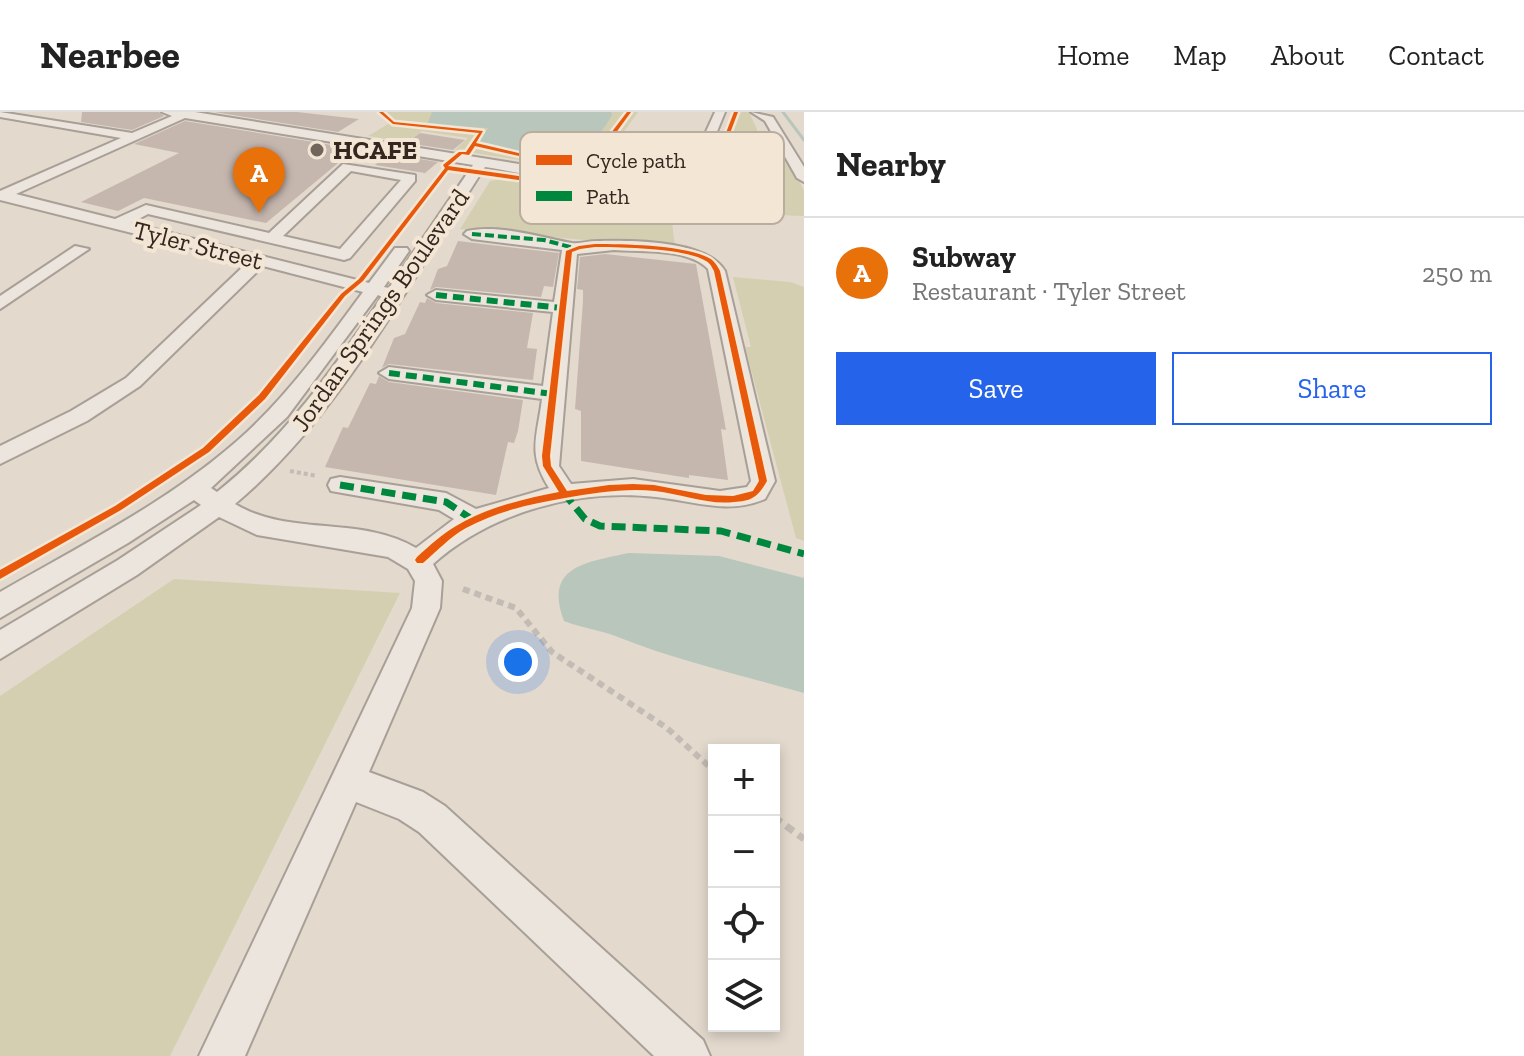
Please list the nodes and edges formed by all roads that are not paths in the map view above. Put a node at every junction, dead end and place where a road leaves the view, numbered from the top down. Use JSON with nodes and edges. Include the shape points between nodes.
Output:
{"nodes":[{"id":1,"x":167,"y":112,"type":"edge"},
{"id":2,"x":720,"y":112,"type":"edge"},
{"id":3,"x":756,"y":112,"type":"edge"},
{"id":4,"x":188,"y":113,"type":"edge"},
{"id":5,"x":0,"y":114,"type":"edge"},
{"id":6,"x":35,"y":120,"type":"junction"},
{"id":7,"x":0,"y":131,"type":"edge"},
{"id":8,"x":711,"y":132,"type":"edge"},
{"id":9,"x":777,"y":132,"type":"edge"},
{"id":10,"x":134,"y":137,"type":"junction"},
{"id":11,"x":784,"y":144,"type":"edge"},
{"id":12,"x":473,"y":161,"type":"junction"},
{"id":13,"x":520,"y":169,"type":"edge"},
{"id":14,"x":804,"y":178,"type":"edge"},
{"id":15,"x":1,"y":195,"type":"edge"},
{"id":16,"x":117,"y":224,"type":"junction"},
{"id":17,"x":363,"y":234,"type":"junction"},
{"id":18,"x":472,"y":234,"type":"dead end"},
{"id":19,"x":272,"y":238,"type":"junction"},
{"id":20,"x":408,"y":240,"type":"junction"},
{"id":21,"x":429,"y":243,"type":"junction"},
{"id":22,"x":574,"y":248,"type":"junction"},
{"id":23,"x":81,"y":249,"type":"dead end"},
{"id":24,"x":260,"y":260,"type":"junction"},
{"id":25,"x":383,"y":292,"type":"junction"},
{"id":26,"x":436,"y":295,"type":"dead end"},
{"id":27,"x":0,"y":304,"type":"edge"},
{"id":28,"x":562,"y":308,"type":"junction"},
{"id":29,"x":389,"y":373,"type":"dead end"},
{"id":30,"x":553,"y":394,"type":"junction"},
{"id":31,"x":0,"y":456,"type":"edge"},
{"id":32,"x":340,"y":485,"type":"dead end"},
{"id":33,"x":193,"y":488,"type":"junction"},
{"id":34,"x":565,"y":495,"type":"junction"},
{"id":35,"x":219,"y":504,"type":"junction"},
{"id":36,"x":473,"y":520,"type":"junction"},
{"id":37,"x":420,"y":560,"type":"junction"},
{"id":38,"x":0,"y":606,"type":"edge"},
{"id":39,"x":0,"y":646,"type":"edge"},
{"id":40,"x":348,"y":782,"type":"junction"},
{"id":41,"x":222,"y":1056,"type":"edge"},
{"id":42,"x":687,"y":1056,"type":"edge"}],
"edges":[{"from":1,"to":4,"type":"street"},
{"from":2,"to":8,"type":"street"},
{"from":3,"to":9,"type":"street"},
{"from":4,"to":10,"type":"street"},
{"from":4,"to":12,"type":"street"},
{"from":5,"to":6,"type":"street"},
{"from":6,"to":7,"type":"street"},
{"from":6,"to":10,"type":"street"},
{"from":10,"to":15,"type":"street"},
{"from":11,"to":14,"type":"street"},
{"from":12,"to":13,"type":"street"},
{"from":12,"to":20,"type":"street","name":"Jordan Springs Boulevard"},
{"from":12,"to":21,"type":"street","name":"Jordan Springs Boulevard"},
{"from":15,"to":16,"type":"street","name":"Tyler Street"},
{"from":16,"to":19,"type":"street","via":[[146,209]]},
{"from":16,"to":24,"type":"street","name":"Tyler Street"},
{"from":17,"to":19,"type":"street","via":[[344,255]]},
{"from":17,"to":19,"type":"street","via":[[410,178],[348,167]]},
{"from":17,"to":20,"type":"street"},
{"from":18,"to":22,"type":"street"},
{"from":20,"to":21,"type":"street"},
{"from":20,"to":25,"type":"street","name":"Jordan Springs Boulevard"},
{"from":21,"to":25,"type":"street","name":"Jordan Springs Boulevard"},
{"from":22,"to":28,"type":"street","via":[[568,254]]},
{"from":22,"to":34,"type":"street","via":[[685,253],[715,267],[763,481],[756,493],[738,499],[629,487]]},
{"from":23,"to":27,"type":"street"},
{"from":24,"to":25,"type":"street","name":"Tyler Street"},
{"from":24,"to":31,"type":"street","via":[[133,382]]},
{"from":25,"to":33,"type":"street","name":"Jordan Springs Boulevard","via":[[280,410]]},
{"from":25,"to":35,"type":"street","name":"Jordan Springs Boulevard","via":[[302,427]]},
{"from":26,"to":28,"type":"street"},
{"from":28,"to":30,"type":"street"},
{"from":29,"to":30,"type":"street"},
{"from":30,"to":34,"type":"street","via":[[547,466]]},
{"from":32,"to":36,"type":"street","via":[[446,502]]},
{"from":33,"to":35,"type":"street"},
{"from":33,"to":38,"type":"street","name":"Jordan Springs Boulevard"},
{"from":34,"to":36,"type":"street"},
{"from":35,"to":37,"type":"street","via":[[258,526],[383,545]]},
{"from":35,"to":39,"type":"street","name":"Jordan Springs Boulevard"},
{"from":36,"to":37,"type":"street"},
{"from":37,"to":40,"type":"street","via":[[431,586],[426,608]]},
{"from":40,"to":41,"type":"street"},
{"from":40,"to":42,"type":"street","via":[[432,819]]}]}
